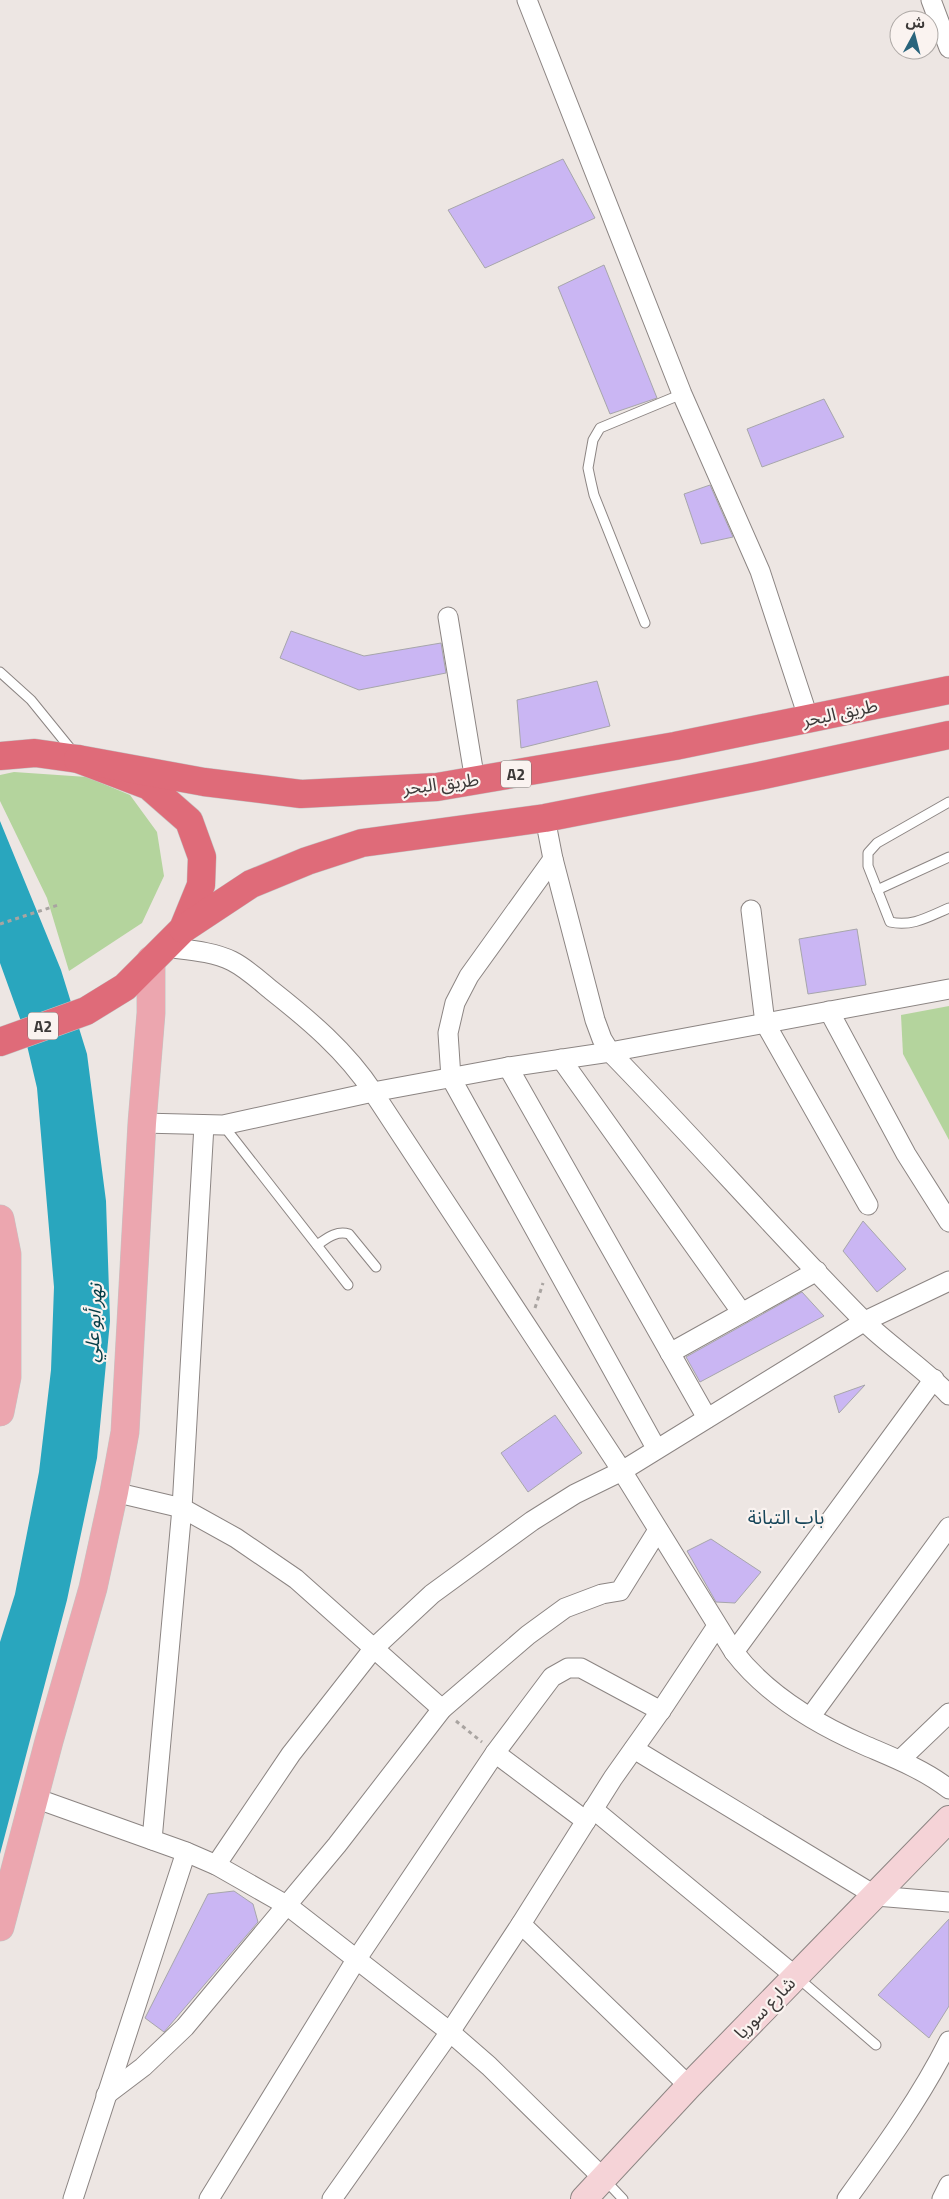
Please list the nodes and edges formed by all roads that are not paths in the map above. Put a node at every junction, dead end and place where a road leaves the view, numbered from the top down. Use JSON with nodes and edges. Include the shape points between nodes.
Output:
{"nodes":[{"id":1,"x":527,"y":0,"type":"edge"},
{"id":2,"x":931,"y":0,"type":"edge"},
{"id":3,"x":949,"y":48,"type":"edge"},
{"id":4,"x":682,"y":394,"type":"junction"},
{"id":5,"x":448,"y":617,"type":"dead end"},
{"id":6,"x":645,"y":623,"type":"dead end"},
{"id":7,"x":0,"y":672,"type":"edge"},
{"id":8,"x":949,"y":690,"type":"edge"},
{"id":9,"x":810,"y":720,"type":"junction"},
{"id":10,"x":949,"y":734,"type":"edge"},
{"id":11,"x":0,"y":756,"type":"edge"},
{"id":12,"x":78,"y":759,"type":"junction"},
{"id":13,"x":475,"y":781,"type":"junction"},
{"id":14,"x":949,"y":802,"type":"edge"},
{"id":15,"x":545,"y":818,"type":"junction"},
{"id":16,"x":949,"y":857,"type":"edge"},
{"id":17,"x":553,"y":859,"type":"junction"},
{"id":18,"x":877,"y":890,"type":"junction"},
{"id":19,"x":949,"y":908,"type":"edge"},
{"id":20,"x":751,"y":910,"type":"dead end"},
{"id":21,"x":166,"y":945,"type":"junction"},
{"id":22,"x":949,"y":990,"type":"edge"},
{"id":23,"x":829,"y":1011,"type":"junction"},
{"id":24,"x":765,"y":1023,"type":"junction"},
{"id":25,"x":0,"y":1042,"type":"edge"},
{"id":26,"x":610,"y":1052,"type":"junction"},
{"id":27,"x":561,"y":1059,"type":"junction"},
{"id":28,"x":508,"y":1067,"type":"junction"},
{"id":29,"x":451,"y":1078,"type":"junction"},
{"id":30,"x":373,"y":1092,"type":"junction"},
{"id":31,"x":142,"y":1123,"type":"junction"},
{"id":32,"x":214,"y":1125,"type":"junction"},
{"id":33,"x":868,"y":1205,"type":"dead end"},
{"id":34,"x":0,"y":1219,"type":"edge"},
{"id":35,"x":949,"y":1222,"type":"edge"},
{"id":36,"x":316,"y":1246,"type":"junction"},
{"id":37,"x":376,"y":1267,"type":"dead end"},
{"id":38,"x":817,"y":1271,"type":"junction"},
{"id":39,"x":949,"y":1281,"type":"edge"},
{"id":40,"x":348,"y":1285,"type":"dead end"},
{"id":41,"x":742,"y":1313,"type":"junction"},
{"id":42,"x":865,"y":1322,"type":"junction"},
{"id":43,"x":670,"y":1353,"type":"junction"},
{"id":44,"x":934,"y":1379,"type":"junction"},
{"id":45,"x":949,"y":1395,"type":"edge"},
{"id":46,"x":0,"y":1412,"type":"edge"},
{"id":47,"x":707,"y":1418,"type":"junction"},
{"id":48,"x":656,"y":1448,"type":"junction"},
{"id":49,"x":622,"y":1471,"type":"junction"},
{"id":50,"x":114,"y":1492,"type":"junction"},
{"id":51,"x":182,"y":1508,"type":"junction"},
{"id":52,"x":949,"y":1528,"type":"edge"},
{"id":53,"x":658,"y":1530,"type":"junction"},
{"id":54,"x":717,"y":1626,"type":"junction"},
{"id":55,"x":374,"y":1648,"type":"junction"},
{"id":56,"x":734,"y":1652,"type":"junction"},
{"id":57,"x":442,"y":1710,"type":"junction"},
{"id":58,"x":661,"y":1711,"type":"junction"},
{"id":59,"x":949,"y":1713,"type":"edge"},
{"id":60,"x":811,"y":1716,"type":"junction"},
{"id":61,"x":634,"y":1749,"type":"junction"},
{"id":62,"x":496,"y":1753,"type":"junction"},
{"id":63,"x":900,"y":1760,"type":"junction"},
{"id":64,"x":949,"y":1789,"type":"edge"},
{"id":65,"x":35,"y":1798,"type":"junction"},
{"id":66,"x":590,"y":1815,"type":"junction"},
{"id":67,"x":949,"y":1819,"type":"edge"},
{"id":68,"x":152,"y":1840,"type":"junction"},
{"id":69,"x":186,"y":1852,"type":"junction"},
{"id":70,"x":216,"y":1865,"type":"junction"},
{"id":71,"x":876,"y":1896,"type":"junction"},
{"id":72,"x":949,"y":1902,"type":"edge"},
{"id":73,"x":288,"y":1906,"type":"junction"},
{"id":74,"x":521,"y":1924,"type":"junction"},
{"id":75,"x":0,"y":1927,"type":"edge"},
{"id":76,"x":356,"y":1960,"type":"junction"},
{"id":77,"x":796,"y":1976,"type":"junction"},
{"id":78,"x":450,"y":2032,"type":"junction"},
{"id":79,"x":949,"y":2041,"type":"edge"},
{"id":80,"x":876,"y":2045,"type":"dead end"},
{"id":81,"x":689,"y":2086,"type":"junction"},
{"id":82,"x":106,"y":2095,"type":"junction"},
{"id":83,"x":604,"y":2178,"type":"junction"},
{"id":84,"x":949,"y":2185,"type":"edge"},
{"id":85,"x":73,"y":2199,"type":"edge"},
{"id":86,"x":209,"y":2199,"type":"edge"},
{"id":87,"x":332,"y":2199,"type":"edge"},
{"id":88,"x":584,"y":2199,"type":"edge"},
{"id":89,"x":623,"y":2199,"type":"edge"},
{"id":90,"x":847,"y":2199,"type":"edge"},
{"id":91,"x":942,"y":2199,"type":"edge"}],
"edges":[{"from":1,"to":4,"type":"street"},
{"from":2,"to":3,"type":"street"},
{"from":4,"to":6,"type":"lane","via":[[600,428],[593,440],[588,468],[594,495]]},
{"from":4,"to":9,"type":"street","via":[[760,572]]},
{"from":5,"to":13,"type":"street"},
{"from":7,"to":12,"type":"lane","via":[[31,700]]},
{"from":8,"to":9,"type":"highway","name":"طريق البحر","number":"A2"},
{"from":9,"to":13,"type":"highway","name":"طريق البحر","number":"A2"},
{"from":10,"to":15,"type":"highway","number":"A2"},
{"from":11,"to":12,"type":"highway","number":"A2","via":[[36,753]]},
{"from":12,"to":13,"type":"highway","name":"طريق البحر","number":"A2","via":[[204,782],[301,794],[438,787]]},
{"from":12,"to":21,"type":"highway","number":"A2","via":[[150,786],[189,822],[202,857],[201,885]]},
{"from":14,"to":18,"type":"lane","via":[[876,843],[868,853],[868,866]]},
{"from":15,"to":17,"type":"street"},
{"from":15,"to":21,"type":"highway","number":"A2","via":[[362,843],[307,861],[251,884]]},
{"from":16,"to":18,"type":"lane"},
{"from":17,"to":26,"type":"street","via":[[598,1030]]},
{"from":17,"to":29,"type":"street","via":[[469,976],[455,1004],[448,1033]]},
{"from":18,"to":19,"type":"lane","via":[[890,922],[902,925],[917,923]]},
{"from":20,"to":24,"type":"street"},
{"from":21,"to":25,"type":"highway","number":"A2","via":[[125,987],[86,1011]]},
{"from":21,"to":30,"type":"street","via":[[231,960],[247,970],[350,1059]]},
{"from":21,"to":31,"type":"main road","via":[[151,1013]]},
{"from":22,"to":23,"type":"street"},
{"from":23,"to":24,"type":"street"},
{"from":23,"to":35,"type":"street","via":[[906,1154]]},
{"from":24,"to":26,"type":"street"},
{"from":24,"to":33,"type":"street"},
{"from":26,"to":27,"type":"street"},
{"from":26,"to":38,"type":"street"},
{"from":27,"to":28,"type":"street"},
{"from":27,"to":41,"type":"street"},
{"from":28,"to":29,"type":"street"},
{"from":28,"to":43,"type":"street"},
{"from":29,"to":30,"type":"street"},
{"from":29,"to":48,"type":"street"},
{"from":30,"to":32,"type":"street"},
{"from":30,"to":49,"type":"street"},
{"from":31,"to":32,"type":"street"},
{"from":31,"to":50,"type":"main road","via":[[125,1432]]},
{"from":32,"to":36,"type":"lane"},
{"from":32,"to":51,"type":"street"},
{"from":34,"to":46,"type":"main road","via":[[7,1254],[6,1377]]},
{"from":36,"to":37,"type":"lane","via":[[344,1232]]},
{"from":36,"to":40,"type":"lane"},
{"from":38,"to":41,"type":"street"},
{"from":38,"to":42,"type":"street"},
{"from":39,"to":42,"type":"street"},
{"from":41,"to":43,"type":"street"},
{"from":42,"to":44,"type":"street"},
{"from":42,"to":47,"type":"street"},
{"from":43,"to":47,"type":"street"},
{"from":44,"to":45,"type":"street"},
{"from":44,"to":56,"type":"street"},
{"from":47,"to":48,"type":"street"},
{"from":48,"to":49,"type":"street"},
{"from":49,"to":53,"type":"street"},
{"from":49,"to":55,"type":"street","via":[[575,1494],[532,1521],[432,1594]]},
{"from":50,"to":51,"type":"street"},
{"from":50,"to":65,"type":"main road","via":[[93,1588]]},
{"from":51,"to":55,"type":"street","via":[[236,1538],[296,1579]]},
{"from":51,"to":68,"type":"street"},
{"from":52,"to":60,"type":"street"},
{"from":53,"to":54,"type":"street"},
{"from":53,"to":57,"type":"street","via":[[620,1591],[565,1608],[528,1634]]},
{"from":54,"to":56,"type":"street"},
{"from":54,"to":58,"type":"street"},
{"from":55,"to":57,"type":"street"},
{"from":55,"to":70,"type":"street","via":[[291,1754]]},
{"from":56,"to":60,"type":"street","via":[[762,1684]]},
{"from":57,"to":73,"type":"street"},
{"from":58,"to":61,"type":"street"},
{"from":58,"to":62,"type":"street","via":[[581,1668],[568,1668],[552,1677]]},
{"from":59,"to":63,"type":"street"},
{"from":60,"to":63,"type":"street","via":[[830,1729]]},
{"from":61,"to":66,"type":"street"},
{"from":61,"to":71,"type":"street"},
{"from":62,"to":66,"type":"street"},
{"from":62,"to":76,"type":"street"},
{"from":63,"to":64,"type":"street","via":[[922,1770]]},
{"from":65,"to":68,"type":"street"},
{"from":65,"to":75,"type":"main road"},
{"from":66,"to":74,"type":"street"},
{"from":66,"to":77,"type":"street"},
{"from":67,"to":71,"type":"street","name":"شارع سوريا"},
{"from":68,"to":69,"type":"street"},
{"from":69,"to":70,"type":"street"},
{"from":69,"to":82,"type":"street"},
{"from":70,"to":73,"type":"street"},
{"from":71,"to":72,"type":"street"},
{"from":71,"to":77,"type":"street","name":"شارع سوريا"},
{"from":73,"to":76,"type":"street"},
{"from":73,"to":82,"type":"street","via":[[185,2027],[143,2067]]},
{"from":74,"to":78,"type":"street"},
{"from":74,"to":81,"type":"street"},
{"from":76,"to":78,"type":"street"},
{"from":76,"to":86,"type":"street"},
{"from":77,"to":80,"type":"lane"},
{"from":77,"to":81,"type":"street","name":"شارع سوريا"},
{"from":78,"to":83,"type":"street"},
{"from":78,"to":87,"type":"street"},
{"from":79,"to":90,"type":"street","via":[[898,2128]]},
{"from":81,"to":83,"type":"street","name":"شارع سوريا"},
{"from":82,"to":85,"type":"street"},
{"from":83,"to":88,"type":"street","name":"شارع سوريا"},
{"from":83,"to":89,"type":"lane"},
{"from":84,"to":91,"type":"street"}]}
